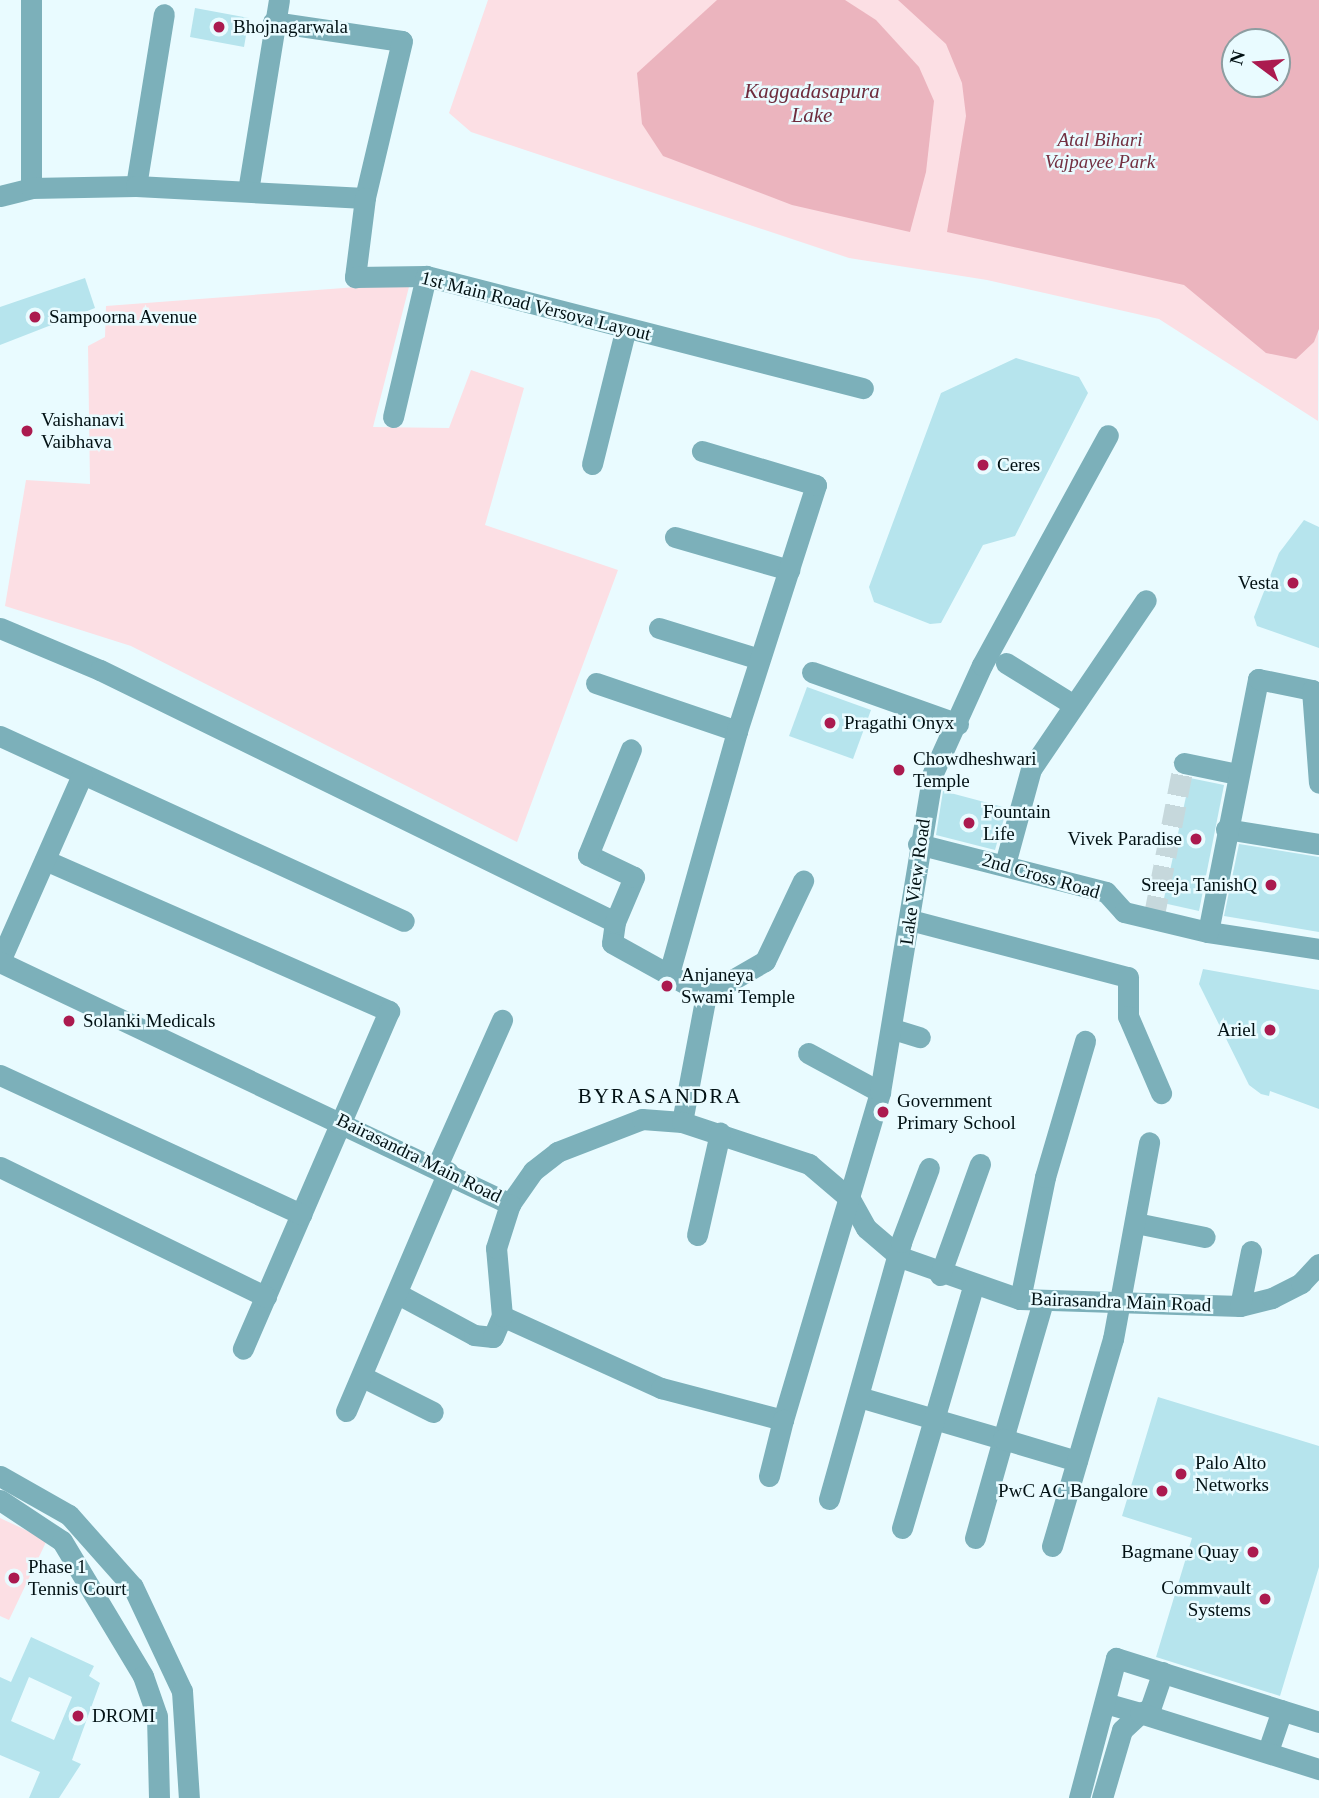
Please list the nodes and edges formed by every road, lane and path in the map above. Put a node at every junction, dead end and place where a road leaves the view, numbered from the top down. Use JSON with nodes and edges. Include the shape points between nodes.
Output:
{"nodes":[{"id":1,"x":31,"y":0,"type":"edge"},
{"id":2,"x":279,"y":0,"type":"edge"},
{"id":3,"x":164,"y":14,"type":"dead end"},
{"id":4,"x":273,"y":22,"type":"junction"},
{"id":5,"x":136,"y":186,"type":"junction"},
{"id":6,"x":31,"y":188,"type":"junction"},
{"id":7,"x":248,"y":191,"type":"junction"},
{"id":8,"x":0,"y":196,"type":"edge"},
{"id":9,"x":365,"y":198,"type":"junction"},
{"id":10,"x":426,"y":276,"type":"junction"},
{"id":11,"x":626,"y":328,"type":"junction"},
{"id":12,"x":863,"y":388,"type":"dead end"},
{"id":13,"x":393,"y":417,"type":"dead end"},
{"id":14,"x":1108,"y":435,"type":"dead end"},
{"id":15,"x":702,"y":451,"type":"dead end"},
{"id":16,"x":592,"y":464,"type":"dead end"},
{"id":17,"x":675,"y":537,"type":"dead end"},
{"id":18,"x":789,"y":570,"type":"junction"},
{"id":19,"x":1146,"y":600,"type":"dead end"},
{"id":20,"x":0,"y":628,"type":"edge"},
{"id":21,"x":659,"y":628,"type":"dead end"},
{"id":22,"x":759,"y":659,"type":"junction"},
{"id":23,"x":1006,"y":663,"type":"dead end"},
{"id":24,"x":812,"y":672,"type":"dead end"},
{"id":25,"x":596,"y":682,"type":"dead end"},
{"id":26,"x":1072,"y":704,"type":"junction"},
{"id":27,"x":958,"y":724,"type":"junction"},
{"id":28,"x":737,"y":731,"type":"junction"},
{"id":29,"x":0,"y":736,"type":"edge"},
{"id":30,"x":631,"y":749,"type":"dead end"},
{"id":31,"x":1184,"y":763,"type":"dead end"},
{"id":32,"x":1237,"y":774,"type":"junction"},
{"id":33,"x":82,"y":775,"type":"junction"},
{"id":34,"x":1319,"y":783,"type":"edge"},
{"id":35,"x":1226,"y":828,"type":"junction"},
{"id":36,"x":918,"y":844,"type":"junction"},
{"id":37,"x":1319,"y":844,"type":"edge"},
{"id":38,"x":45,"y":860,"type":"junction"},
{"id":39,"x":1005,"y":864,"type":"junction"},
{"id":40,"x":803,"y":880,"type":"dead end"},
{"id":41,"x":910,"y":920,"type":"junction"},
{"id":42,"x":1187,"y":920,"type":"junction"},
{"id":43,"x":404,"y":921,"type":"dead end"},
{"id":44,"x":615,"y":922,"type":"junction"},
{"id":45,"x":1319,"y":948,"type":"edge"},
{"id":46,"x":0,"y":962,"type":"edge"},
{"id":47,"x":670,"y":970,"type":"junction"},
{"id":48,"x":706,"y":995,"type":"junction"},
{"id":49,"x":502,"y":1020,"type":"dead end"},
{"id":50,"x":894,"y":1029,"type":"junction"},
{"id":51,"x":920,"y":1037,"type":"dead end"},
{"id":52,"x":1085,"y":1041,"type":"dead end"},
{"id":53,"x":808,"y":1054,"type":"dead end"},
{"id":54,"x":0,"y":1075,"type":"edge"},
{"id":55,"x":880,"y":1092,"type":"junction"},
{"id":56,"x":1161,"y":1093,"type":"dead end"},
{"id":57,"x":342,"y":1120,"type":"junction"},
{"id":58,"x":682,"y":1122,"type":"junction"},
{"id":59,"x":720,"y":1133,"type":"junction"},
{"id":60,"x":1149,"y":1142,"type":"dead end"},
{"id":61,"x":980,"y":1164,"type":"dead end"},
{"id":62,"x":0,"y":1167,"type":"edge"},
{"id":63,"x":929,"y":1168,"type":"dead end"},
{"id":64,"x":443,"y":1169,"type":"junction"},
{"id":65,"x":849,"y":1199,"type":"junction"},
{"id":66,"x":510,"y":1204,"type":"junction"},
{"id":67,"x":301,"y":1214,"type":"junction"},
{"id":68,"x":1136,"y":1223,"type":"junction"},
{"id":69,"x":697,"y":1235,"type":"dead end"},
{"id":70,"x":1205,"y":1237,"type":"dead end"},
{"id":71,"x":1251,"y":1251,"type":"dead end"},
{"id":72,"x":900,"y":1257,"type":"junction"},
{"id":73,"x":1319,"y":1264,"type":"edge"},
{"id":74,"x":940,"y":1275,"type":"junction"},
{"id":75,"x":973,"y":1286,"type":"junction"},
{"id":76,"x":398,"y":1294,"type":"junction"},
{"id":77,"x":266,"y":1297,"type":"junction"},
{"id":78,"x":1020,"y":1299,"type":"junction"},
{"id":79,"x":1043,"y":1301,"type":"junction"},
{"id":80,"x":1120,"y":1305,"type":"junction"},
{"id":81,"x":1240,"y":1306,"type":"junction"},
{"id":82,"x":502,"y":1316,"type":"junction"},
{"id":83,"x":243,"y":1349,"type":"dead end"},
{"id":84,"x":363,"y":1377,"type":"junction"},
{"id":85,"x":859,"y":1397,"type":"junction"},
{"id":86,"x":346,"y":1410,"type":"dead end"},
{"id":87,"x":433,"y":1412,"type":"dead end"},
{"id":88,"x":934,"y":1418,"type":"junction"},
{"id":89,"x":783,"y":1420,"type":"junction"},
{"id":90,"x":1003,"y":1439,"type":"junction"},
{"id":91,"x":1077,"y":1461,"type":"junction"},
{"id":92,"x":0,"y":1476,"type":"edge"},
{"id":93,"x":769,"y":1476,"type":"dead end"},
{"id":94,"x":829,"y":1499,"type":"dead end"},
{"id":95,"x":0,"y":1500,"type":"edge"},
{"id":96,"x":902,"y":1528,"type":"dead end"},
{"id":97,"x":975,"y":1538,"type":"dead end"},
{"id":98,"x":1052,"y":1546,"type":"dead end"},
{"id":99,"x":1163,"y":1672,"type":"junction"},
{"id":100,"x":1105,"y":1703,"type":"junction"},
{"id":101,"x":1282,"y":1710,"type":"junction"},
{"id":102,"x":1140,"y":1713,"type":"junction"},
{"id":103,"x":1319,"y":1722,"type":"edge"},
{"id":104,"x":1268,"y":1751,"type":"junction"},
{"id":105,"x":1319,"y":1769,"type":"edge"},
{"id":106,"x":159,"y":1798,"type":"edge"},
{"id":107,"x":189,"y":1798,"type":"edge"},
{"id":108,"x":1079,"y":1798,"type":"edge"},
{"id":109,"x":1102,"y":1798,"type":"edge"}],
"edges":[{"from":1,"to":6,"type":"street"},
{"from":2,"to":4,"type":"street"},
{"from":3,"to":5,"type":"street"},
{"from":4,"to":7,"type":"street"},
{"from":4,"to":9,"type":"street","via":[[402,41]]},
{"from":5,"to":6,"type":"street"},
{"from":5,"to":7,"type":"street"},
{"from":6,"to":8,"type":"street"},
{"from":7,"to":9,"type":"street"},
{"from":9,"to":10,"type":"street","name":"1st Main Road Versova Layout","via":[[355,277]]},
{"from":10,"to":11,"type":"street","name":"1st Main Road Versova Layout"},
{"from":10,"to":13,"type":"street"},
{"from":11,"to":12,"type":"street","name":"1st Main Road Versova Layout"},
{"from":11,"to":16,"type":"street"},
{"from":14,"to":27,"type":"street","name":"Lake View Road","via":[[982,665]]},
{"from":15,"to":18,"type":"street","via":[[816,485]]},
{"from":17,"to":18,"type":"street"},
{"from":18,"to":22,"type":"street"},
{"from":19,"to":26,"type":"street"},
{"from":20,"to":44,"type":"street","via":[[100,670]]},
{"from":21,"to":22,"type":"street"},
{"from":22,"to":28,"type":"street"},
{"from":23,"to":26,"type":"street"},
{"from":24,"to":27,"type":"street"},
{"from":25,"to":28,"type":"street"},
{"from":26,"to":39,"type":"street","via":[[1031,768]]},
{"from":27,"to":36,"type":"street","name":"Lake View Road","via":[[933,773]]},
{"from":28,"to":47,"type":"street"},
{"from":29,"to":33,"type":"street"},
{"from":30,"to":44,"type":"street","via":[[588,855],[634,877]]},
{"from":31,"to":32,"type":"street"},
{"from":32,"to":34,"type":"street","via":[[1258,679],[1312,690]]},
{"from":32,"to":35,"type":"street"},
{"from":33,"to":38,"type":"street"},
{"from":33,"to":43,"type":"street"},
{"from":35,"to":37,"type":"street"},
{"from":35,"to":42,"type":"street"},
{"from":36,"to":39,"type":"street","name":"2nd Cross Road"},
{"from":36,"to":41,"type":"street","name":"Lake View Road"},
{"from":38,"to":46,"type":"street"},
{"from":38,"to":57,"type":"street","via":[[389,1011]]},
{"from":39,"to":42,"type":"street","name":"2nd Cross Road","via":[[1106,892],[1124,912]]},
{"from":40,"to":48,"type":"street","via":[[765,961]]},
{"from":41,"to":50,"type":"street","name":"Lake View Road"},
{"from":41,"to":56,"type":"street","via":[[1128,977],[1128,1016]]},
{"from":42,"to":45,"type":"street","name":"2nd Cross Road"},
{"from":44,"to":47,"type":"street","via":[[612,943]]},
{"from":46,"to":57,"type":"street","name":"Bairasandra Main Road"},
{"from":47,"to":48,"type":"street"},
{"from":48,"to":58,"type":"street"},
{"from":49,"to":64,"type":"street"},
{"from":50,"to":51,"type":"street"},
{"from":50,"to":55,"type":"street","name":"Lake View Road"},
{"from":52,"to":78,"type":"street","via":[[1045,1177]]},
{"from":53,"to":55,"type":"street"},
{"from":54,"to":67,"type":"street"},
{"from":55,"to":65,"type":"street","name":"Lake View Road"},
{"from":57,"to":64,"type":"street","name":"Bairasandra Main Road"},
{"from":57,"to":67,"type":"street"},
{"from":58,"to":59,"type":"street","name":"Bairasandra Main Road"},
{"from":58,"to":66,"type":"street","name":"Bairasandra Main Road","via":[[642,1119],[557,1152],[533,1171]]},
{"from":59,"to":65,"type":"street","name":"Bairasandra Main Road","via":[[810,1164]]},
{"from":59,"to":69,"type":"street"},
{"from":60,"to":68,"type":"street"},
{"from":61,"to":74,"type":"street"},
{"from":62,"to":77,"type":"street"},
{"from":63,"to":72,"type":"street","via":[[901,1242]]},
{"from":64,"to":66,"type":"street","name":"Bairasandra Main Road"},
{"from":64,"to":76,"type":"street"},
{"from":65,"to":72,"type":"street","name":"Bairasandra Main Road","via":[[866,1228]]},
{"from":65,"to":89,"type":"street","name":"Lake View Road"},
{"from":66,"to":82,"type":"street","via":[[496,1248]]},
{"from":67,"to":77,"type":"street"},
{"from":68,"to":70,"type":"street"},
{"from":68,"to":80,"type":"street"},
{"from":71,"to":81,"type":"street"},
{"from":72,"to":74,"type":"street","name":"Bairasandra Main Road"},
{"from":72,"to":85,"type":"street"},
{"from":73,"to":81,"type":"street","name":"Bairasandra Main Road","via":[[1300,1283],[1272,1298]]},
{"from":74,"to":75,"type":"street","name":"Bairasandra Main Road"},
{"from":75,"to":78,"type":"street","name":"Bairasandra Main Road"},
{"from":75,"to":88,"type":"street"},
{"from":76,"to":82,"type":"street","via":[[474,1335],[493,1337]]},
{"from":76,"to":84,"type":"street"},
{"from":77,"to":83,"type":"street"},
{"from":78,"to":79,"type":"street","name":"Bairasandra Main Road"},
{"from":79,"to":80,"type":"street","name":"Bairasandra Main Road"},
{"from":79,"to":90,"type":"street"},
{"from":80,"to":81,"type":"street","name":"Bairasandra Main Road"},
{"from":80,"to":91,"type":"street"},
{"from":82,"to":89,"type":"street","via":[[661,1388]]},
{"from":84,"to":86,"type":"street"},
{"from":84,"to":87,"type":"street"},
{"from":85,"to":88,"type":"street"},
{"from":85,"to":94,"type":"street"},
{"from":88,"to":90,"type":"street"},
{"from":88,"to":96,"type":"street"},
{"from":89,"to":93,"type":"street","name":"Lake View Road"},
{"from":90,"to":91,"type":"street"},
{"from":90,"to":97,"type":"street"},
{"from":91,"to":98,"type":"street"},
{"from":92,"to":107,"type":"street","via":[[69,1515],[133,1587],[182,1691]]},
{"from":95,"to":106,"type":"street","via":[[62,1541],[143,1676],[157,1716]]},
{"from":99,"to":100,"type":"street","via":[[1116,1658]]},
{"from":99,"to":101,"type":"street"},
{"from":99,"to":102,"type":"street","via":[[1157,1698]]},
{"from":100,"to":102,"type":"street"},
{"from":100,"to":108,"type":"street"},
{"from":101,"to":103,"type":"street"},
{"from":101,"to":104,"type":"street"},
{"from":102,"to":104,"type":"street"},
{"from":102,"to":109,"type":"street","via":[[1122,1730]]},
{"from":104,"to":105,"type":"street"}]}
